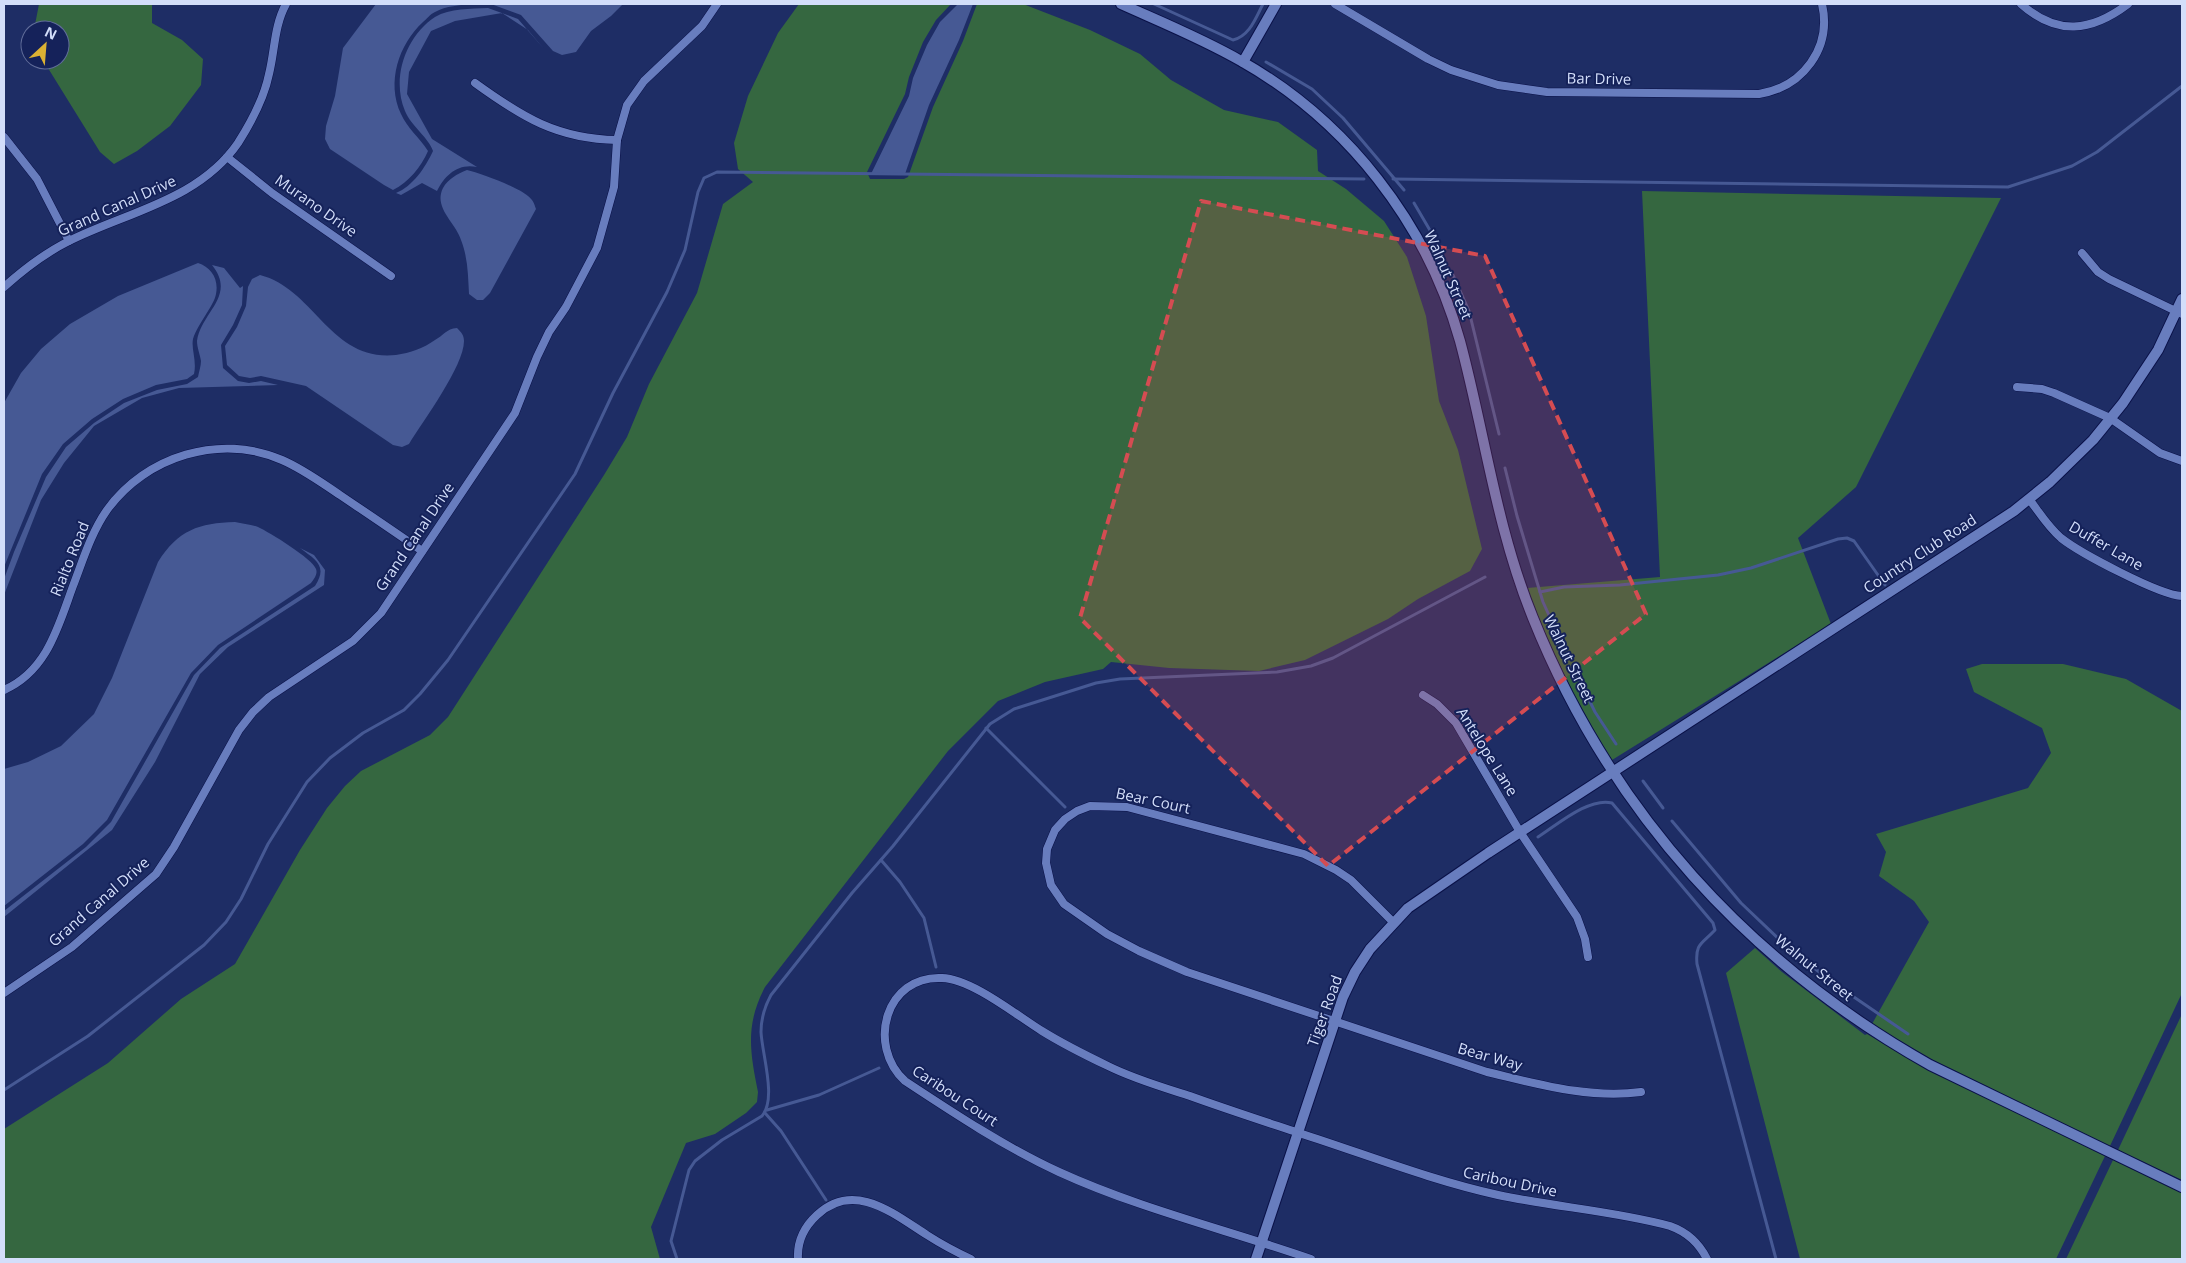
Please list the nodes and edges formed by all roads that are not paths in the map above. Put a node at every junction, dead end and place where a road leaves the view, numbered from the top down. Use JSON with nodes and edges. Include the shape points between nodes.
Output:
{"nodes":[{"id":1,"x":285,"y":4,"type":"edge"},
{"id":2,"x":717,"y":4,"type":"edge"},
{"id":3,"x":1121,"y":4,"type":"edge"},
{"id":4,"x":1276,"y":4,"type":"edge"},
{"id":5,"x":1335,"y":4,"type":"edge"},
{"id":6,"x":1822,"y":4,"type":"edge"},
{"id":7,"x":2021,"y":4,"type":"edge"},
{"id":8,"x":2128,"y":4,"type":"edge"},
{"id":9,"x":1243,"y":62,"type":"junction"},
{"id":10,"x":475,"y":83,"type":"dead end"},
{"id":11,"x":4,"y":137,"type":"edge"},
{"id":12,"x":617,"y":140,"type":"junction"},
{"id":13,"x":227,"y":157,"type":"junction"},
{"id":14,"x":69,"y":241,"type":"junction"},
{"id":15,"x":2082,"y":253,"type":"dead end"},
{"id":16,"x":391,"y":276,"type":"dead end"},
{"id":17,"x":4,"y":287,"type":"edge"},
{"id":18,"x":2182,"y":298,"type":"edge"},
{"id":19,"x":2180,"y":313,"type":"edge"},
{"id":20,"x":2017,"y":387,"type":"dead end"},
{"id":21,"x":2110,"y":418,"type":"junction"},
{"id":22,"x":2182,"y":461,"type":"edge"},
{"id":23,"x":2030,"y":499,"type":"junction"},
{"id":24,"x":422,"y":551,"type":"junction"},
{"id":25,"x":2182,"y":596,"type":"edge"},
{"id":26,"x":4,"y":690,"type":"edge"},
{"id":27,"x":1422,"y":695,"type":"dead end"},
{"id":28,"x":1613,"y":772,"type":"junction"},
{"id":29,"x":1520,"y":832,"type":"junction"},
{"id":30,"x":1393,"y":922,"type":"junction"},
{"id":31,"x":1588,"y":957,"type":"dead end"},
{"id":32,"x":4,"y":993,"type":"edge"},
{"id":33,"x":1335,"y":1022,"type":"junction"},
{"id":34,"x":1641,"y":1092,"type":"dead end"},
{"id":35,"x":1299,"y":1132,"type":"junction"},
{"id":36,"x":2182,"y":1187,"type":"edge"},
{"id":37,"x":1262,"y":1242,"type":"junction"},
{"id":38,"x":798,"y":1259,"type":"edge"},
{"id":39,"x":971,"y":1259,"type":"edge"},
{"id":40,"x":1256,"y":1259,"type":"edge"},
{"id":41,"x":1311,"y":1259,"type":"edge"},
{"id":42,"x":1707,"y":1259,"type":"edge"}],
"edges":[{"from":1,"to":13,"type":"street","name":"Grand Canal Drive","via":[[274,37],[262,99]]},
{"from":2,"to":12,"type":"street","name":"Grand Canal Drive","via":[[702,26],[635,92],[622,115]]},
{"from":3,"to":9,"type":"street","name":"Walnut Street"},
{"from":4,"to":9,"type":"street"},
{"from":5,"to":6,"type":"street","name":"Bar Drive","via":[[1428,59],[1498,85],[1547,92],[1759,94],[1792,82],[1810,64],[1823,36]]},
{"from":7,"to":8,"type":"street","via":[[2044,20],[2071,26],[2098,22]]},
{"from":9,"to":28,"type":"street","name":"Walnut Street","via":[[1296,96],[1354,150],[1394,202],[1428,259],[1459,339],[1498,510],[1519,582],[1547,653]]},
{"from":10,"to":12,"type":"street","via":[[529,120],[592,140]]},
{"from":11,"to":14,"type":"street","via":[[37,179]]},
{"from":12,"to":24,"type":"street","name":"Grand Canal Drive","via":[[614,187],[597,248],[545,340],[515,413]]},
{"from":13,"to":14,"type":"street","name":"Grand Canal Drive","via":[[197,182],[165,202]]},
{"from":13,"to":16,"type":"street","name":"Murano Drive","via":[[272,193]]},
{"from":14,"to":17,"type":"street","name":"Grand Canal Drive"},
{"from":15,"to":19,"type":"street","via":[[2098,272],[2109,279]]},
{"from":18,"to":19,"type":"street","name":"Country Club Road"},
{"from":19,"to":21,"type":"street","name":"Country Club Road","via":[[2141,377]]},
{"from":20,"to":21,"type":"street","via":[[2054,393]]},
{"from":21,"to":22,"type":"street","via":[[2160,453]]},
{"from":21,"to":23,"type":"street","name":"Country Club Road","via":[[2072,462]]},
{"from":23,"to":25,"type":"street","name":"Duffer Lane","via":[[2051,528],[2078,549],[2157,590]]},
{"from":23,"to":28,"type":"street","name":"Country Club Road"},
{"from":24,"to":26,"type":"street","name":"Rialto Road","via":[[281,459],[230,448],[185,454],[158,465],[136,480],[107,510],[92,537],[45,655],[26,676]]},
{"from":24,"to":32,"type":"street","name":"Grand Canal Drive","via":[[367,630],[269,697],[253,712],[156,874],[72,947]]},
{"from":27,"to":29,"type":"street","name":"Antelope Lane","via":[[1456,724]]},
{"from":28,"to":29,"type":"street","name":"Tiger Road"},
{"from":28,"to":36,"type":"street","name":"Walnut Street","via":[[1692,876],[1753,938],[1820,994],[1930,1065]]},
{"from":29,"to":30,"type":"street","name":"Tiger Road","via":[[1408,908]]},
{"from":29,"to":31,"type":"street","name":"Antelope Lane","via":[[1577,917]]},
{"from":30,"to":33,"type":"street","name":"Tiger Road","via":[[1355,972]]},
{"from":30,"to":33,"type":"street","name":"Bear Court","via":[[1351,880],[1304,854],[1127,807],[1083,808],[1065,819],[1052,836],[1046,862],[1056,895],[1069,908],[1108,934],[1179,968]]},
{"from":33,"to":34,"type":"street","name":"Bear Way","via":[[1487,1072],[1536,1084],[1586,1093],[1618,1095]]},
{"from":33,"to":35,"type":"street","name":"Tiger Road"},
{"from":35,"to":37,"type":"street","name":"Tiger Road"},
{"from":35,"to":37,"type":"street","name":"Caribou Court","via":[[1111,1068],[1045,1033],[973,988],[951,979],[933,978],[914,985],[894,1002],[886,1021],[885,1051],[900,1076],[992,1137],[1095,1187]]},
{"from":35,"to":42,"type":"street","name":"Caribou Drive","via":[[1495,1194],[1670,1226],[1689,1236]]},
{"from":37,"to":40,"type":"street","name":"Tiger Road"},
{"from":37,"to":41,"type":"street"},
{"from":38,"to":39,"type":"street","via":[[800,1239],[815,1216],[832,1205],[852,1200],[885,1208]]}]}
